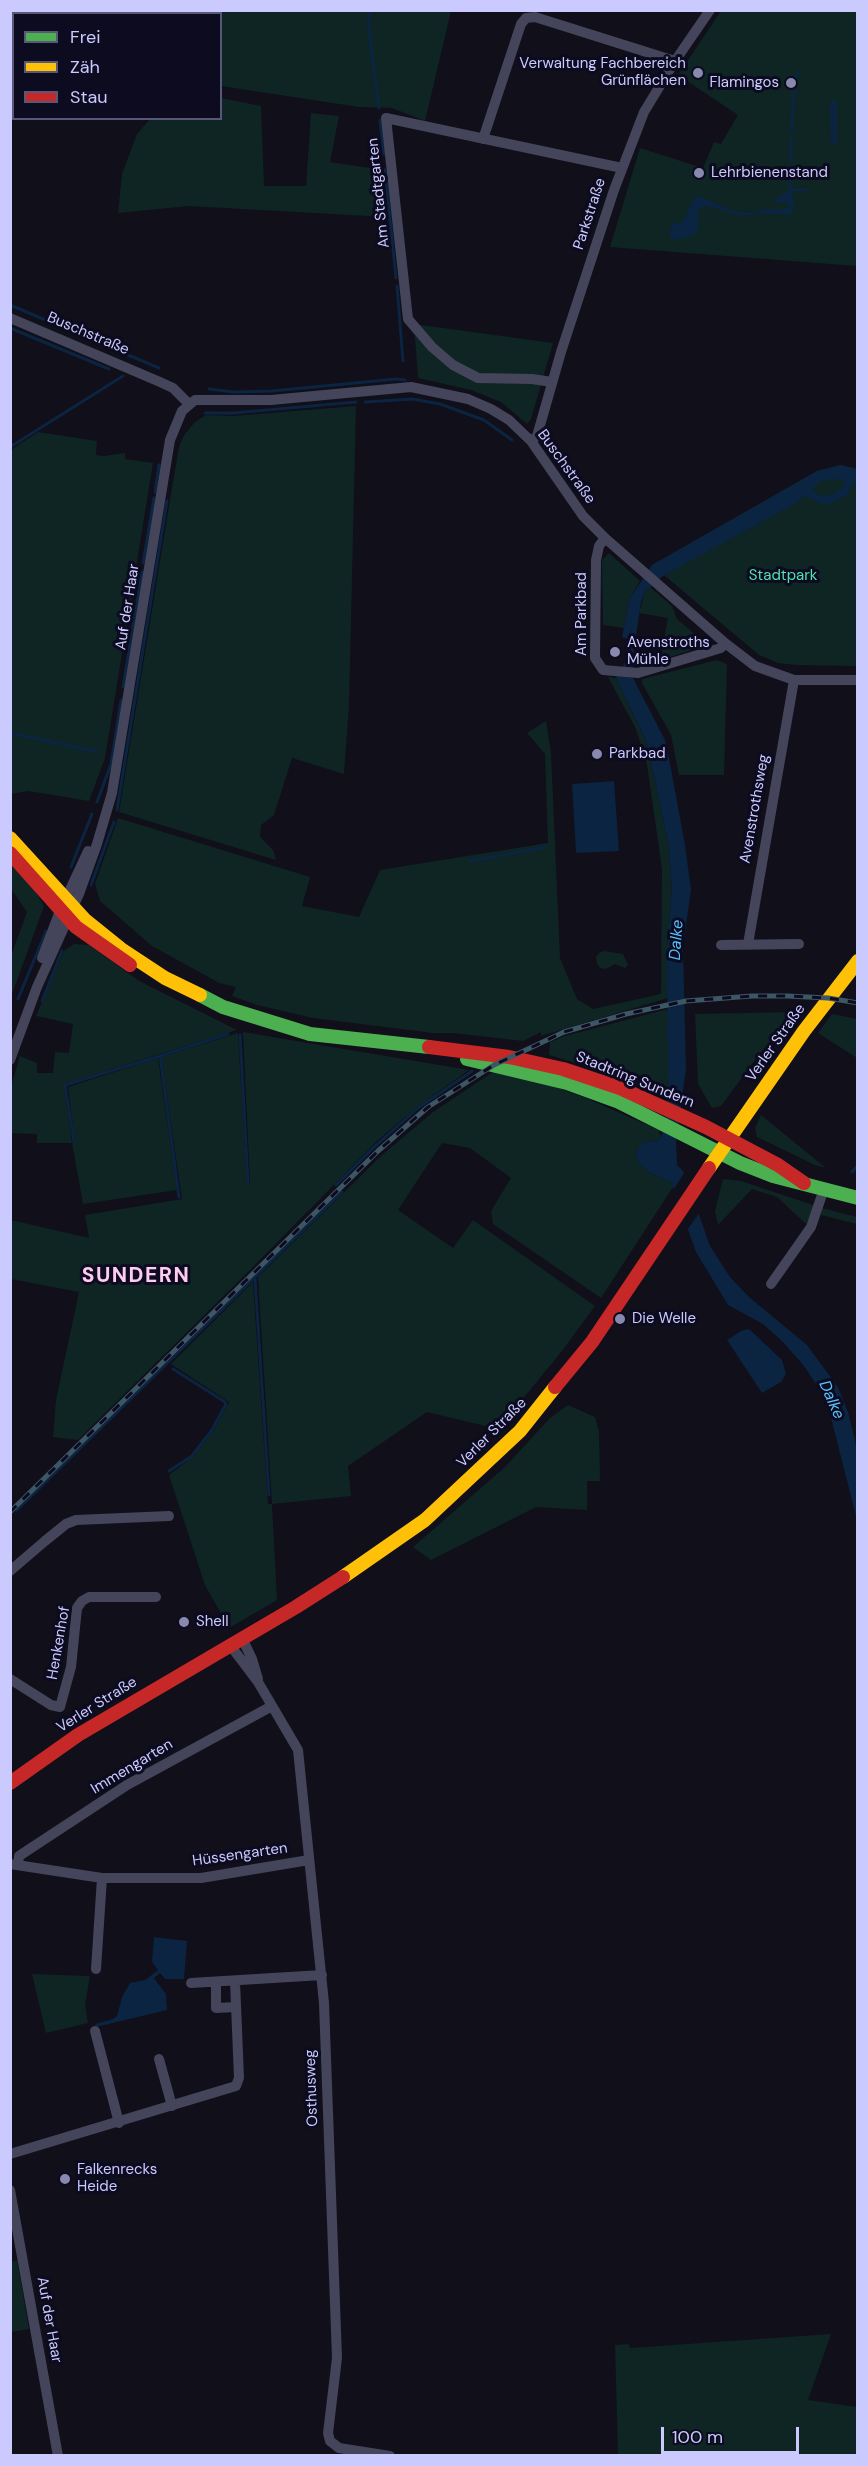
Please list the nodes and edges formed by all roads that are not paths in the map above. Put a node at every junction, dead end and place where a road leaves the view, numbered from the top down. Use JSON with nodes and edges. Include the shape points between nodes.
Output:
{"nodes":[{"id":1,"x":710,"y":10,"type":"edge"},
{"id":2,"x":675,"y":61,"type":"junction"},
{"id":3,"x":483,"y":139,"type":"junction"},
{"id":4,"x":622,"y":168,"type":"junction"},
{"id":5,"x":10,"y":318,"type":"edge"},
{"id":6,"x":552,"y":382,"type":"junction"},
{"id":7,"x":189,"y":404,"type":"junction"},
{"id":8,"x":531,"y":441,"type":"junction"},
{"id":9,"x":605,"y":538,"type":"junction"},
{"id":10,"x":725,"y":643,"type":"junction"},
{"id":11,"x":794,"y":680,"type":"junction"},
{"id":12,"x":858,"y":680,"type":"edge"},
{"id":13,"x":10,"y":838,"type":"edge"},
{"id":14,"x":10,"y":853,"type":"edge"},
{"id":15,"x":66,"y":909,"type":"junction"},
{"id":16,"x":748,"y":944,"type":"junction"},
{"id":17,"x":800,"y":944,"type":"dead end"},
{"id":18,"x":721,"y":945,"type":"dead end"},
{"id":19,"x":858,"y":961,"type":"edge"},
{"id":20,"x":12,"y":1046,"type":"edge"},
{"id":21,"x":404,"y":1046,"type":"junction"},
{"id":22,"x":10,"y":1060,"type":"edge"},
{"id":23,"x":729,"y":1139,"type":"junction"},
{"id":24,"x":720,"y":1151,"type":"junction"},
{"id":25,"x":804,"y":1183,"type":"junction"},
{"id":26,"x":824,"y":1189,"type":"junction"},
{"id":27,"x":858,"y":1198,"type":"edge"},
{"id":28,"x":771,"y":1284,"type":"dead end"},
{"id":29,"x":169,"y":1516,"type":"dead end"},
{"id":30,"x":10,"y":1571,"type":"edge"},
{"id":31,"x":156,"y":1597,"type":"dead end"},
{"id":32,"x":236,"y":1642,"type":"junction"},
{"id":33,"x":10,"y":1679,"type":"edge"},
{"id":34,"x":272,"y":1706,"type":"junction"},
{"id":35,"x":10,"y":1783,"type":"edge"},
{"id":36,"x":309,"y":1860,"type":"junction"},
{"id":37,"x":14,"y":1865,"type":"edge"},
{"id":38,"x":102,"y":1878,"type":"junction"},
{"id":39,"x":96,"y":1969,"type":"dead end"},
{"id":40,"x":322,"y":1976,"type":"junction"},
{"id":41,"x":235,"y":1981,"type":"junction"},
{"id":42,"x":216,"y":1982,"type":"junction"},
{"id":43,"x":191,"y":1983,"type":"dead end"},
{"id":44,"x":236,"y":2007,"type":"junction"},
{"id":45,"x":95,"y":2031,"type":"dead end"},
{"id":46,"x":159,"y":2059,"type":"dead end"},
{"id":47,"x":172,"y":2106,"type":"junction"},
{"id":48,"x":118,"y":2123,"type":"junction"},
{"id":49,"x":10,"y":2154,"type":"edge"},
{"id":50,"x":10,"y":2190,"type":"edge"},
{"id":51,"x":58,"y":2456,"type":"edge"},
{"id":52,"x":390,"y":2456,"type":"edge"}],
"edges":[{"from":1,"to":2,"type":"street","name":"Parkstraße"},
{"from":2,"to":3,"type":"street","via":[[535,17],[526,18]]},
{"from":2,"to":4,"type":"street","name":"Parkstraße","via":[[644,112]]},
{"from":3,"to":4,"type":"street","name":"Am Stadtgarten"},
{"from":3,"to":6,"type":"street","name":"Am Stadtgarten","via":[[387,118],[408,319],[453,365],[478,378]]},
{"from":4,"to":6,"type":"street","name":"Parkstraße"},
{"from":5,"to":7,"type":"street","name":"Buschstraße","via":[[173,388]]},
{"from":6,"to":8,"type":"street","name":"Parkstraße","via":[[537,436]]},
{"from":7,"to":8,"type":"street","name":"Buschstraße","via":[[202,399],[271,400],[411,387],[468,399],[509,420]]},
{"from":7,"to":15,"type":"street","name":"Auf der Haar","via":[[170,440],[117,770],[97,844]]},
{"from":8,"to":9,"type":"street","name":"Buschstraße","via":[[583,516]]},
{"from":9,"to":10,"type":"street","name":"Buschstraße"},
{"from":9,"to":10,"type":"street","name":"Am Parkbad","via":[[596,560],[595,658],[603,670],[635,673],[721,648]]},
{"from":10,"to":11,"type":"street","name":"Buschstraße","via":[[755,666]]},
{"from":11,"to":12,"type":"street","name":"Buschstraße"},
{"from":11,"to":16,"type":"street","name":"Avenstrothsweg"},
{"from":13,"to":15,"type":"main road","name":"Stadtring Sundern"},
{"from":14,"to":15,"type":"main road","name":"Stadtring Sundern"},
{"from":15,"to":20,"type":"street","name":"Auf der Haar","via":[[32,986]]},
{"from":15,"to":21,"type":"main road","name":"Stadtring Sundern","via":[[165,978],[223,1007],[310,1034]]},
{"from":16,"to":17,"type":"street"},
{"from":16,"to":18,"type":"street"},
{"from":19,"to":23,"type":"main road","name":"Verler Straße"},
{"from":20,"to":22,"type":"street","name":"Auf der Haar"},
{"from":21,"to":23,"type":"main road","name":"Stadtring Sundern","via":[[509,1057],[563,1069],[620,1088]]},
{"from":21,"to":24,"type":"main road","name":"Stadtring Sundern","via":[[567,1083],[619,1102]]},
{"from":23,"to":24,"type":"main road","name":"Verler Straße"},
{"from":23,"to":25,"type":"main road","name":"Stadtring Sundern"},
{"from":24,"to":25,"type":"main road","name":"Stadtring Sundern","via":[[773,1176]]},
{"from":24,"to":32,"type":"main road","name":"Verler Straße","via":[[592,1342],[520,1431],[424,1520],[374,1557]]},
{"from":25,"to":26,"type":"main road","name":"Stadtring Sundern"},
{"from":26,"to":27,"type":"main road","name":"Stadtring Sundern"},
{"from":26,"to":28,"type":"street","via":[[812,1227]]},
{"from":29,"to":30,"type":"street","via":[[76,1520],[45,1540]]},
{"from":31,"to":33,"type":"street","name":"Henkenhof","via":[[82,1600],[77,1608],[71,1667],[60,1707]]},
{"from":32,"to":34,"type":"street","name":"Osthusweg"},
{"from":32,"to":35,"type":"main road","name":"Verler Straße","via":[[78,1735]]},
{"from":34,"to":36,"type":"street","name":"Osthusweg","via":[[298,1750]]},
{"from":34,"to":37,"type":"street","name":"Immengarten","via":[[127,1785],[19,1856]]},
{"from":36,"to":38,"type":"street","name":"Hüssengarten","via":[[201,1878]]},
{"from":36,"to":40,"type":"street","name":"Osthusweg"},
{"from":37,"to":38,"type":"street","name":"Hüssengarten"},
{"from":38,"to":39,"type":"street"},
{"from":40,"to":41,"type":"street"},
{"from":40,"to":52,"type":"street","name":"Osthusweg","via":[[337,2358],[328,2433],[330,2441],[339,2448]]},
{"from":41,"to":42,"type":"street"},
{"from":41,"to":44,"type":"street"},
{"from":42,"to":43,"type":"street"},
{"from":42,"to":44,"type":"street","via":[[216,2008]]},
{"from":44,"to":47,"type":"street","via":[[240,2078],[236,2086]]},
{"from":45,"to":48,"type":"street"},
{"from":46,"to":47,"type":"street"},
{"from":47,"to":48,"type":"street"},
{"from":48,"to":49,"type":"street"},
{"from":50,"to":51,"type":"street","name":"Auf der Haar"}]}
